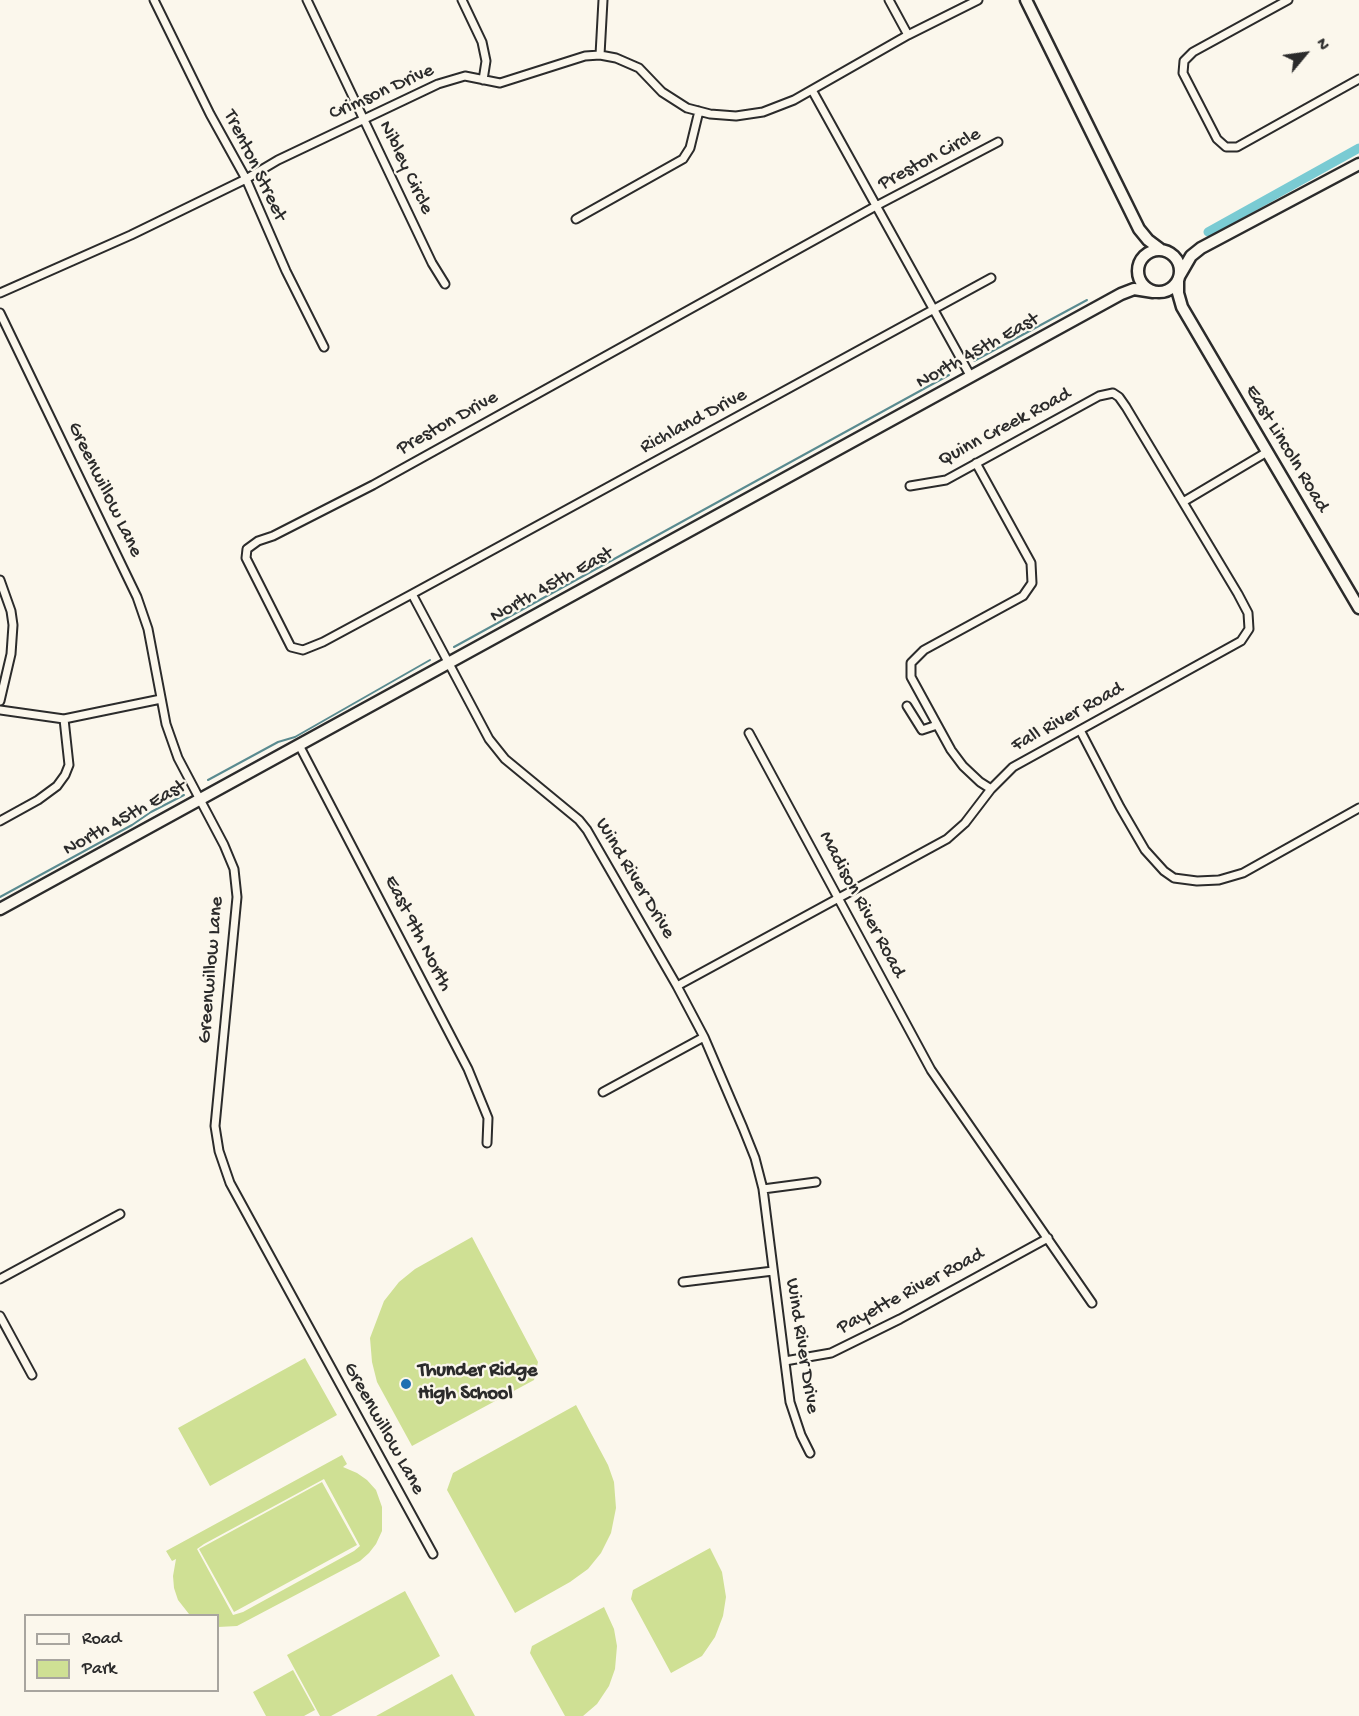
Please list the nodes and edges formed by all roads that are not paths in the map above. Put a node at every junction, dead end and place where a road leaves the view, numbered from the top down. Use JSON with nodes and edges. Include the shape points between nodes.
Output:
{"nodes":[{"id":1,"x":154,"y":0,"type":"edge"},
{"id":2,"x":307,"y":0,"type":"edge"},
{"id":3,"x":462,"y":0,"type":"edge"},
{"id":4,"x":603,"y":0,"type":"edge"},
{"id":5,"x":889,"y":0,"type":"edge"},
{"id":6,"x":978,"y":0,"type":"edge"},
{"id":7,"x":1026,"y":0,"type":"edge"},
{"id":8,"x":1288,"y":0,"type":"edge"},
{"id":9,"x":908,"y":35,"type":"junction"},
{"id":10,"x":600,"y":55,"type":"junction"},
{"id":11,"x":1359,"y":79,"type":"edge"},
{"id":12,"x":483,"y":80,"type":"junction"},
{"id":13,"x":812,"y":90,"type":"junction"},
{"id":14,"x":699,"y":111,"type":"junction"},
{"id":15,"x":363,"y":119,"type":"junction"},
{"id":16,"x":998,"y":142,"type":"dead end"},
{"id":17,"x":1359,"y":164,"type":"edge"},
{"id":18,"x":246,"y":179,"type":"junction"},
{"id":19,"x":876,"y":206,"type":"junction"},
{"id":20,"x":576,"y":219,"type":"dead end"},
{"id":21,"x":1139,"y":229,"type":"junction"},
{"id":22,"x":1201,"y":248,"type":"junction"},
{"id":23,"x":1164,"y":250,"type":"junction"},
{"id":24,"x":1141,"y":259,"type":"junction"},
{"id":25,"x":1137,"y":271,"type":"junction"},
{"id":26,"x":991,"y":278,"type":"dead end"},
{"id":27,"x":1179,"y":278,"type":"junction"},
{"id":28,"x":445,"y":284,"type":"dead end"},
{"id":29,"x":1157,"y":292,"type":"junction"},
{"id":30,"x":0,"y":293,"type":"edge"},
{"id":31,"x":1121,"y":294,"type":"junction"},
{"id":32,"x":1182,"y":307,"type":"junction"},
{"id":33,"x":933,"y":311,"type":"junction"},
{"id":34,"x":0,"y":313,"type":"edge"},
{"id":35,"x":324,"y":347,"type":"dead end"},
{"id":36,"x":971,"y":377,"type":"junction"},
{"id":37,"x":1113,"y":393,"type":"joint"},
{"id":38,"x":1267,"y":452,"type":"junction"},
{"id":39,"x":976,"y":463,"type":"junction"},
{"id":40,"x":910,"y":486,"type":"dead end"},
{"id":41,"x":1183,"y":502,"type":"junction"},
{"id":42,"x":0,"y":580,"type":"edge"},
{"id":43,"x":412,"y":594,"type":"junction"},
{"id":44,"x":1359,"y":608,"type":"edge"},
{"id":45,"x":450,"y":663,"type":"junction"},
{"id":46,"x":161,"y":699,"type":"junction"},
{"id":47,"x":0,"y":701,"type":"edge"},
{"id":48,"x":907,"y":706,"type":"dead end"},
{"id":49,"x":0,"y":710,"type":"edge"},
{"id":50,"x":63,"y":719,"type":"junction"},
{"id":51,"x":937,"y":724,"type":"junction"},
{"id":52,"x":1080,"y":730,"type":"junction"},
{"id":53,"x":749,"y":733,"type":"dead end"},
{"id":54,"x":299,"y":745,"type":"junction"},
{"id":55,"x":991,"y":789,"type":"junction"},
{"id":56,"x":199,"y":799,"type":"junction"},
{"id":57,"x":1359,"y":808,"type":"edge"},
{"id":58,"x":0,"y":821,"type":"edge"},
{"id":59,"x":838,"y":898,"type":"junction"},
{"id":60,"x":0,"y":909,"type":"edge"},
{"id":61,"x":677,"y":986,"type":"junction"},
{"id":62,"x":704,"y":1037,"type":"junction"},
{"id":63,"x":603,"y":1092,"type":"dead end"},
{"id":64,"x":487,"y":1143,"type":"dead end"},
{"id":65,"x":816,"y":1182,"type":"dead end"},
{"id":66,"x":763,"y":1189,"type":"junction"},
{"id":67,"x":120,"y":1214,"type":"dead end"},
{"id":68,"x":1048,"y":1238,"type":"junction"},
{"id":69,"x":773,"y":1271,"type":"junction"},
{"id":70,"x":0,"y":1279,"type":"edge"},
{"id":71,"x":683,"y":1282,"type":"dead end"},
{"id":72,"x":1092,"y":1303,"type":"dead end"},
{"id":73,"x":0,"y":1316,"type":"edge"},
{"id":74,"x":785,"y":1361,"type":"junction"},
{"id":75,"x":32,"y":1375,"type":"dead end"},
{"id":76,"x":810,"y":1453,"type":"dead end"},
{"id":77,"x":433,"y":1554,"type":"dead end"}],
"edges":[{"from":1,"to":18,"type":"street","name":"Trenton Street"},
{"from":2,"to":15,"type":"street","name":"Nibley Circle"},
{"from":3,"to":12,"type":"street","via":[[482,42],[486,61]]},
{"from":4,"to":10,"type":"street"},
{"from":5,"to":9,"type":"street"},
{"from":6,"to":9,"type":"street","name":"Crimson Drive"},
{"from":7,"to":21,"type":"main road"},
{"from":8,"to":11,"type":"street","via":[[1193,52],[1184,61],[1182,73],[1217,139],[1226,147],[1237,147]]},
{"from":9,"to":13,"type":"street","name":"Crimson Drive"},
{"from":10,"to":12,"type":"street","name":"Crimson Drive","via":[[585,56],[500,83]]},
{"from":10,"to":14,"type":"street","name":"Crimson Drive","via":[[639,68],[662,92]]},
{"from":12,"to":15,"type":"street","name":"Crimson Drive","via":[[465,76],[438,84]]},
{"from":13,"to":14,"type":"street","name":"Crimson Drive","via":[[763,112],[736,116]]},
{"from":13,"to":19,"type":"street"},
{"from":14,"to":20,"type":"street","via":[[684,159]]},
{"from":15,"to":18,"type":"street","name":"Crimson Drive"},
{"from":15,"to":28,"type":"street","name":"Nibley Circle"},
{"from":16,"to":19,"type":"street","name":"Preston Circle"},
{"from":17,"to":22,"type":"main road"},
{"from":18,"to":30,"type":"street","name":"Crimson Drive"},
{"from":18,"to":35,"type":"street","name":"Trenton Street","via":[[281,262]]},
{"from":19,"to":33,"type":"street"},
{"from":19,"to":43,"type":"street","name":"Preston Drive","via":[[383,479],[247,549],[250,567],[291,647],[303,650],[323,642]]},
{"from":21,"to":23,"type":"main road"},
{"from":21,"to":24,"type":"main road"},
{"from":22,"to":23,"type":"main road","via":[[1179,253]]},
{"from":22,"to":27,"type":"main road","via":[[1191,256]]},
{"from":23,"to":24,"type":"main road","via":[[1149,252]]},
{"from":23,"to":27,"type":"main road","via":[[1178,261]]},
{"from":24,"to":25,"type":"main road"},
{"from":25,"to":29,"type":"main road","via":[[1142,284]]},
{"from":25,"to":31,"type":"main road","name":"North 45th East"},
{"from":26,"to":33,"type":"street","name":"Richland Drive"},
{"from":27,"to":29,"type":"main road","via":[[1174,287]]},
{"from":27,"to":32,"type":"main road","name":"East Lincoln Road"},
{"from":29,"to":31,"type":"main road","name":"North 45th East","via":[[1134,289]]},
{"from":29,"to":32,"type":"main road","name":"East Lincoln Road"},
{"from":31,"to":36,"type":"main road","name":"North 45th East"},
{"from":32,"to":38,"type":"main road","name":"East Lincoln Road"},
{"from":33,"to":36,"type":"street"},
{"from":33,"to":43,"type":"street","name":"Richland Drive"},
{"from":34,"to":46,"type":"street","name":"Greenwillow Lane","via":[[137,597],[148,628]]},
{"from":36,"to":45,"type":"main road","name":"North 45th East"},
{"from":37,"to":39,"type":"street","name":"Quinn Creek Road","via":[[1099,396]]},
{"from":37,"to":41,"type":"street","name":"Fall River Road","via":[[1126,407]]},
{"from":38,"to":41,"type":"street"},
{"from":38,"to":44,"type":"main road","name":"East Lincoln Road"},
{"from":39,"to":40,"type":"street","name":"Quinn Creek Road","via":[[946,480]]},
{"from":39,"to":51,"type":"street","via":[[1030,563],[1032,583],[1023,596],[924,650],[911,663],[911,677]]},
{"from":41,"to":52,"type":"street","name":"Fall River Road","via":[[1248,613],[1249,629],[1241,641]]},
{"from":42,"to":47,"type":"street","via":[[13,625]]},
{"from":43,"to":45,"type":"street","name":"Wind River Drive"},
{"from":45,"to":54,"type":"main road","name":"North 45th East"},
{"from":45,"to":61,"type":"street","name":"Wind River Drive","via":[[469,705],[505,759],[587,830]]},
{"from":46,"to":50,"type":"street"},
{"from":46,"to":56,"type":"street","name":"Greenwillow Lane","via":[[178,758]]},
{"from":48,"to":51,"type":"street","via":[[922,730]]},
{"from":49,"to":50,"type":"street"},
{"from":50,"to":58,"type":"street","via":[[69,765],[65,776],[38,800]]},
{"from":51,"to":55,"type":"street","via":[[963,766]]},
{"from":52,"to":55,"type":"street","name":"Fall River Road","via":[[1012,767]]},
{"from":52,"to":57,"type":"street","via":[[1145,850],[1174,878],[1219,880],[1243,873]]},
{"from":53,"to":59,"type":"street","name":"Madison River Road"},
{"from":54,"to":56,"type":"main road","name":"North 45th East"},
{"from":54,"to":64,"type":"street","name":"East 9th North","via":[[468,1069],[488,1118]]},
{"from":55,"to":59,"type":"street","name":"Fall River Road","via":[[947,838]]},
{"from":56,"to":60,"type":"main road","name":"North 45th East"},
{"from":56,"to":77,"type":"street","name":"Greenwillow Lane","via":[[234,869],[237,897],[216,1104],[219,1151],[242,1208]]},
{"from":59,"to":61,"type":"street","name":"Fall River Road"},
{"from":59,"to":68,"type":"street","name":"Madison River Road","via":[[931,1070]]},
{"from":61,"to":62,"type":"street","name":"Wind River Drive"},
{"from":62,"to":63,"type":"street"},
{"from":62,"to":66,"type":"street","name":"Wind River Drive","via":[[751,1148]]},
{"from":65,"to":66,"type":"street"},
{"from":66,"to":69,"type":"street","name":"Wind River Drive"},
{"from":67,"to":70,"type":"street"},
{"from":68,"to":72,"type":"street","name":"Madison River Road"},
{"from":68,"to":74,"type":"street","name":"Payette River Road","via":[[831,1353]]},
{"from":69,"to":71,"type":"street"},
{"from":69,"to":74,"type":"street","name":"Wind River Drive"},
{"from":73,"to":75,"type":"street"},
{"from":74,"to":76,"type":"street","name":"Wind River Drive","via":[[794,1418]]}]}
